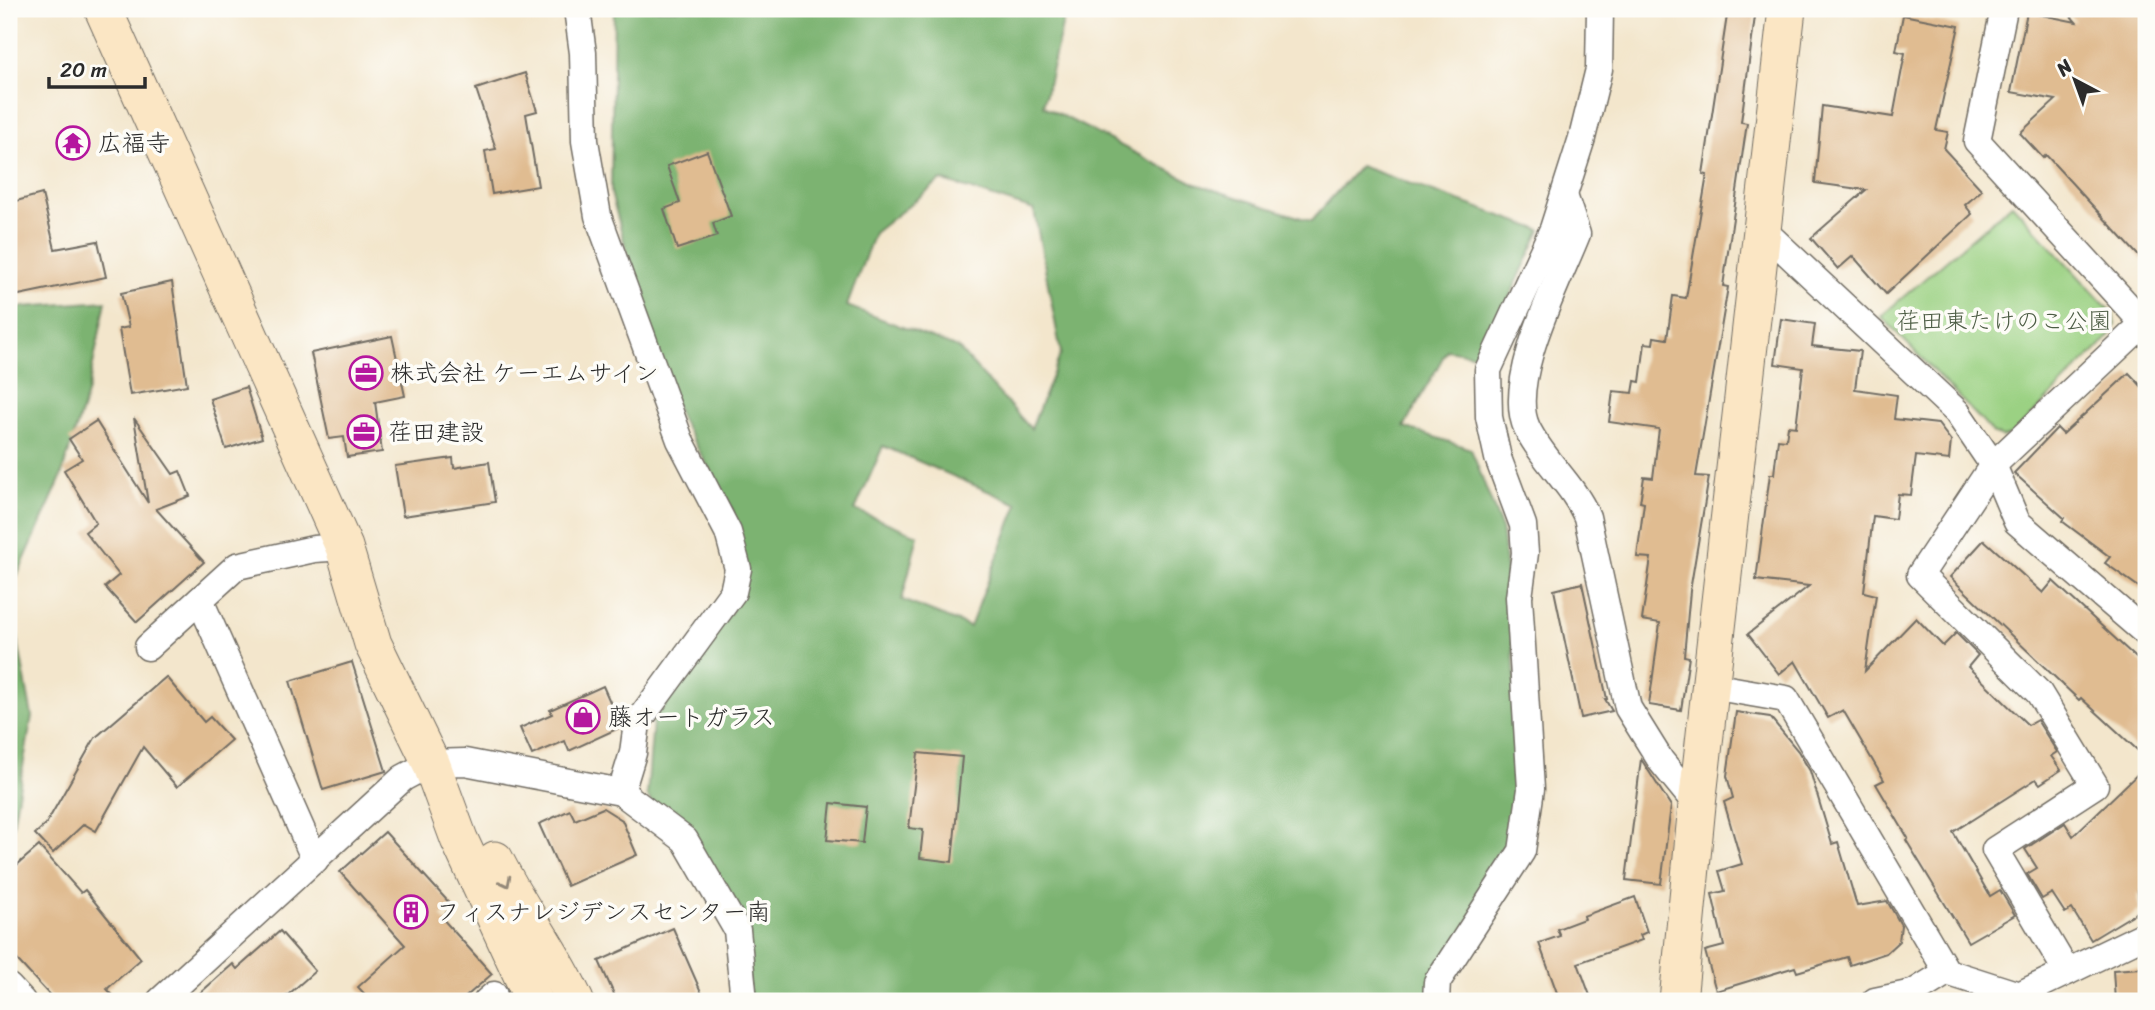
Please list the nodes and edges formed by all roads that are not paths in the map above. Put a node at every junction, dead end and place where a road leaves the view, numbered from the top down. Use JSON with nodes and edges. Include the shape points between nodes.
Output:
{"nodes":[{"id":1,"x":103,"y":9,"type":"edge"},
{"id":2,"x":577,"y":9,"type":"edge"},
{"id":3,"x":1600,"y":9,"type":"edge"},
{"id":4,"x":1787,"y":9,"type":"edge"},
{"id":5,"x":2004,"y":9,"type":"edge"},
{"id":6,"x":1564,"y":195,"type":"junction"},
{"id":7,"x":1764,"y":231,"type":"junction"},
{"id":8,"x":2145,"y":325,"type":"edge"},
{"id":9,"x":1993,"y":464,"type":"junction"},
{"id":10,"x":344,"y":547,"type":"junction"},
{"id":11,"x":200,"y":600,"type":"junction"},
{"id":12,"x":2146,"y":633,"type":"edge"},
{"id":13,"x":148,"y":647,"type":"dead end"},
{"id":14,"x":1711,"y":686,"type":"junction"},
{"id":15,"x":431,"y":763,"type":"junction"},
{"id":16,"x":621,"y":792,"type":"junction"},
{"id":17,"x":1697,"y":805,"type":"junction"},
{"id":18,"x":315,"y":860,"type":"junction"},
{"id":19,"x":2146,"y":934,"type":"edge"},
{"id":20,"x":1947,"y":972,"type":"junction"},
{"id":21,"x":2067,"y":972,"type":"junction"},
{"id":22,"x":9,"y":987,"type":"edge"},
{"id":23,"x":22,"y":1001,"type":"edge"},
{"id":24,"x":160,"y":1001,"type":"edge"},
{"id":25,"x":534,"y":1001,"type":"edge"},
{"id":26,"x":575,"y":1001,"type":"edge"},
{"id":27,"x":744,"y":1001,"type":"edge"},
{"id":28,"x":1436,"y":1001,"type":"edge"},
{"id":29,"x":1678,"y":1001,"type":"edge"},
{"id":30,"x":1875,"y":1001,"type":"edge"}],
"edges":[{"from":1,"to":10,"type":"street"},
{"from":2,"to":16,"type":"street","via":[[585,141],[598,216],[680,440],[728,533],[738,569],[733,592],[637,723]]},
{"from":3,"to":6,"type":"street","via":[[1599,69]]},
{"from":4,"to":7,"type":"street"},
{"from":5,"to":8,"type":"street","via":[[1977,141]]},
{"from":6,"to":17,"type":"street","via":[[1577,234],[1523,371],[1521,399],[1526,426],[1542,454],[1579,496],[1587,517],[1628,708],[1661,761]]},
{"from":6,"to":28,"type":"street","via":[[1488,370],[1489,417],[1498,458],[1523,525],[1525,553],[1519,597],[1531,789],[1522,851],[1437,982]]},
{"from":7,"to":9,"type":"street","via":[[1957,412]]},
{"from":7,"to":14,"type":"street"},
{"from":8,"to":9,"type":"street"},
{"from":9,"to":12,"type":"street","via":[[2017,522]]},
{"from":9,"to":21,"type":"street","via":[[1920,575],[2039,693],[2095,785],[1995,850]]},
{"from":10,"to":11,"type":"street","via":[[237,566]]},
{"from":10,"to":15,"type":"street","via":[[373,643]]},
{"from":11,"to":13,"type":"street"},
{"from":11,"to":18,"type":"street"},
{"from":14,"to":17,"type":"street"},
{"from":14,"to":20,"type":"street","via":[[1786,699]]},
{"from":15,"to":16,"type":"street","via":[[465,762]]},
{"from":15,"to":18,"type":"street","via":[[403,778]]},
{"from":15,"to":25,"type":"street","via":[[458,839]]},
{"from":15,"to":26,"type":"street","one_way":true,"via":[[469,810],[516,902],[555,959]]},
{"from":16,"to":27,"type":"street","via":[[685,840],[737,930]]},
{"from":17,"to":29,"type":"street"},
{"from":18,"to":24,"type":"street"},
{"from":19,"to":21,"type":"street"},
{"from":20,"to":21,"type":"street","via":[[2019,995]]},
{"from":20,"to":30,"type":"street","via":[[1913,993]]},
{"from":22,"to":23,"type":"street"}]}
